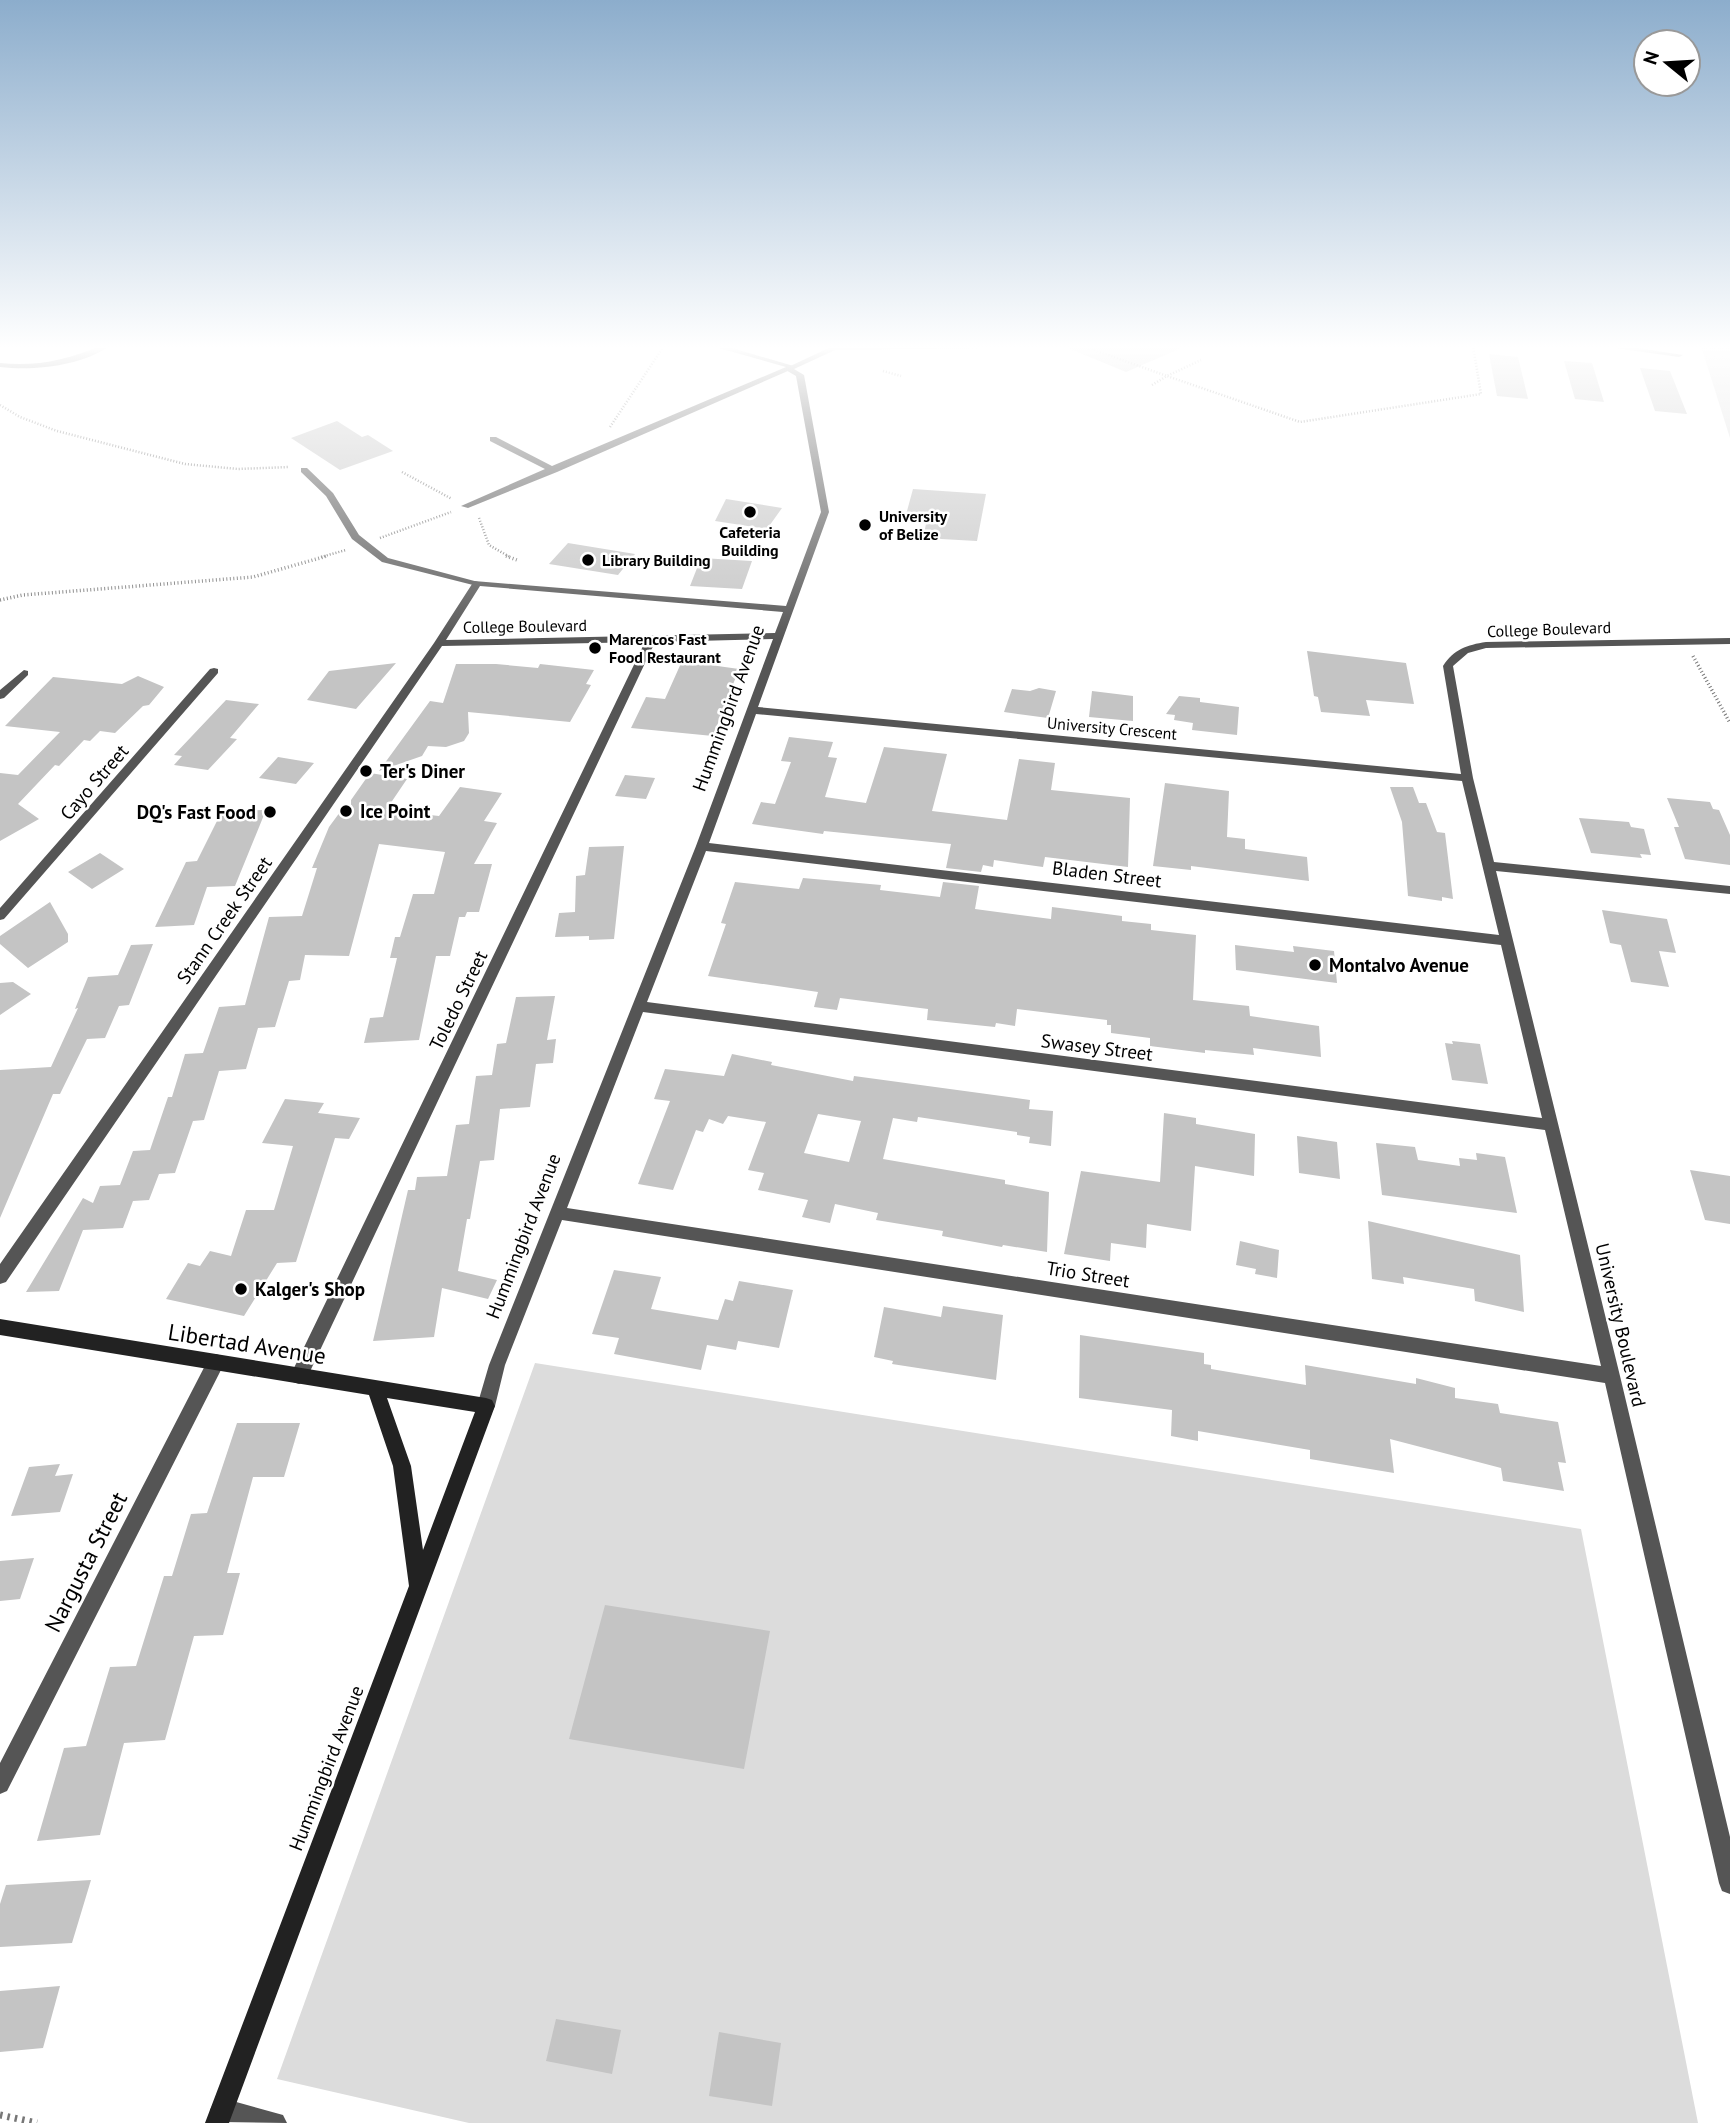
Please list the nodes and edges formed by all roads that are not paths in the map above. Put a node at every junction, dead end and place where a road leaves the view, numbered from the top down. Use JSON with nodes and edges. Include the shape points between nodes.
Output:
{"nodes":[{"id":1,"x":505,"y":445,"type":"edge"},
{"id":2,"x":612,"y":445,"type":"edge"},
{"id":3,"x":813,"y":445,"type":"edge"},
{"id":4,"x":304,"y":470,"type":"road end"},
{"id":5,"x":554,"y":470,"type":"junction"},
{"id":6,"x":465,"y":506,"type":"road end"},
{"id":7,"x":477,"y":583,"type":"junction"},
{"id":8,"x":788,"y":609,"type":"junction"},
{"id":9,"x":780,"y":636,"type":"junction"},
{"id":10,"x":651,"y":640,"type":"junction"},
{"id":11,"x":1730,"y":641,"type":"edge"},
{"id":12,"x":439,"y":643,"type":"junction"},
{"id":13,"x":214,"y":671,"type":"dead end"},
{"id":14,"x":24,"y":673,"type":"dead end"},
{"id":15,"x":0,"y":696,"type":"edge"},
{"id":16,"x":753,"y":710,"type":"junction"},
{"id":17,"x":1467,"y":778,"type":"junction"},
{"id":18,"x":702,"y":846,"type":"junction"},
{"id":19,"x":1489,"y":866,"type":"junction"},
{"id":20,"x":1730,"y":891,"type":"edge"},
{"id":21,"x":0,"y":916,"type":"edge"},
{"id":22,"x":1508,"y":941,"type":"junction"},
{"id":23,"x":638,"y":1006,"type":"junction"},
{"id":24,"x":1552,"y":1125,"type":"junction"},
{"id":25,"x":556,"y":1213,"type":"junction"},
{"id":26,"x":0,"y":1277,"type":"edge"},
{"id":27,"x":0,"y":1327,"type":"edge"},
{"id":28,"x":216,"y":1362,"type":"junction"},
{"id":29,"x":299,"y":1376,"type":"junction"},
{"id":30,"x":1612,"y":1376,"type":"junction"},
{"id":31,"x":375,"y":1388,"type":"junction"},
{"id":32,"x":486,"y":1406,"type":"junction"},
{"id":33,"x":418,"y":1588,"type":"junction"},
{"id":34,"x":0,"y":1784,"type":"edge"},
{"id":35,"x":1730,"y":1883,"type":"edge"},
{"id":36,"x":219,"y":2116,"type":"edge"},
{"id":37,"x":275,"y":2123,"type":"edge"}],
"edges":[{"from":1,"to":5,"type":"street"},
{"from":2,"to":5,"type":"street"},
{"from":3,"to":8,"type":"street","name":"Hummingbird Avenue","via":[[825,512]]},
{"from":4,"to":7,"type":"street","via":[[330,495],[355,537],[385,560]]},
{"from":5,"to":6,"type":"street"},
{"from":7,"to":8,"type":"street"},
{"from":7,"to":12,"type":"street","name":"Stann Creek Street"},
{"from":8,"to":9,"type":"street","name":"Hummingbird Avenue"},
{"from":9,"to":10,"type":"street","name":"College Boulevard"},
{"from":9,"to":16,"type":"street","name":"Hummingbird Avenue"},
{"from":10,"to":12,"type":"street","name":"College Boulevard"},
{"from":10,"to":29,"type":"street","name":"Toledo Street"},
{"from":11,"to":17,"type":"street","name":"College Boulevard","via":[[1486,645],[1454,655],[1448,681]]},
{"from":12,"to":26,"type":"street","name":"Stann Creek Street"},
{"from":13,"to":21,"type":"street","name":"Cayo Street"},
{"from":14,"to":15,"type":"street"},
{"from":16,"to":17,"type":"street","name":"University Crescent"},
{"from":16,"to":18,"type":"street","name":"Hummingbird Avenue"},
{"from":17,"to":19,"type":"street","name":"University Boulevard"},
{"from":18,"to":22,"type":"street","name":"Bladen Street"},
{"from":18,"to":23,"type":"street","name":"Hummingbird Avenue"},
{"from":19,"to":20,"type":"street"},
{"from":19,"to":22,"type":"street","name":"University Boulevard"},
{"from":22,"to":24,"type":"street","name":"University Boulevard"},
{"from":23,"to":24,"type":"street","name":"Swasey Street"},
{"from":23,"to":25,"type":"street","name":"Hummingbird Avenue"},
{"from":24,"to":30,"type":"street","name":"University Boulevard"},
{"from":25,"to":30,"type":"street","name":"Trio Street"},
{"from":25,"to":32,"type":"street","name":"Hummingbird Avenue","via":[[497,1365]]},
{"from":27,"to":28,"type":"street","name":"Libertad Avenue"},
{"from":28,"to":29,"type":"street","name":"Libertad Avenue"},
{"from":28,"to":34,"type":"street","name":"Nargusta Street"},
{"from":29,"to":31,"type":"street","name":"Libertad Avenue"},
{"from":30,"to":35,"type":"street","name":"University Boulevard"},
{"from":31,"to":32,"type":"street","name":"Libertad Avenue"},
{"from":31,"to":33,"type":"street","via":[[402,1466]]},
{"from":32,"to":33,"type":"street","name":"Hummingbird Avenue"},
{"from":33,"to":36,"type":"street","name":"Hummingbird Avenue"},
{"from":36,"to":37,"type":"street"}]}
